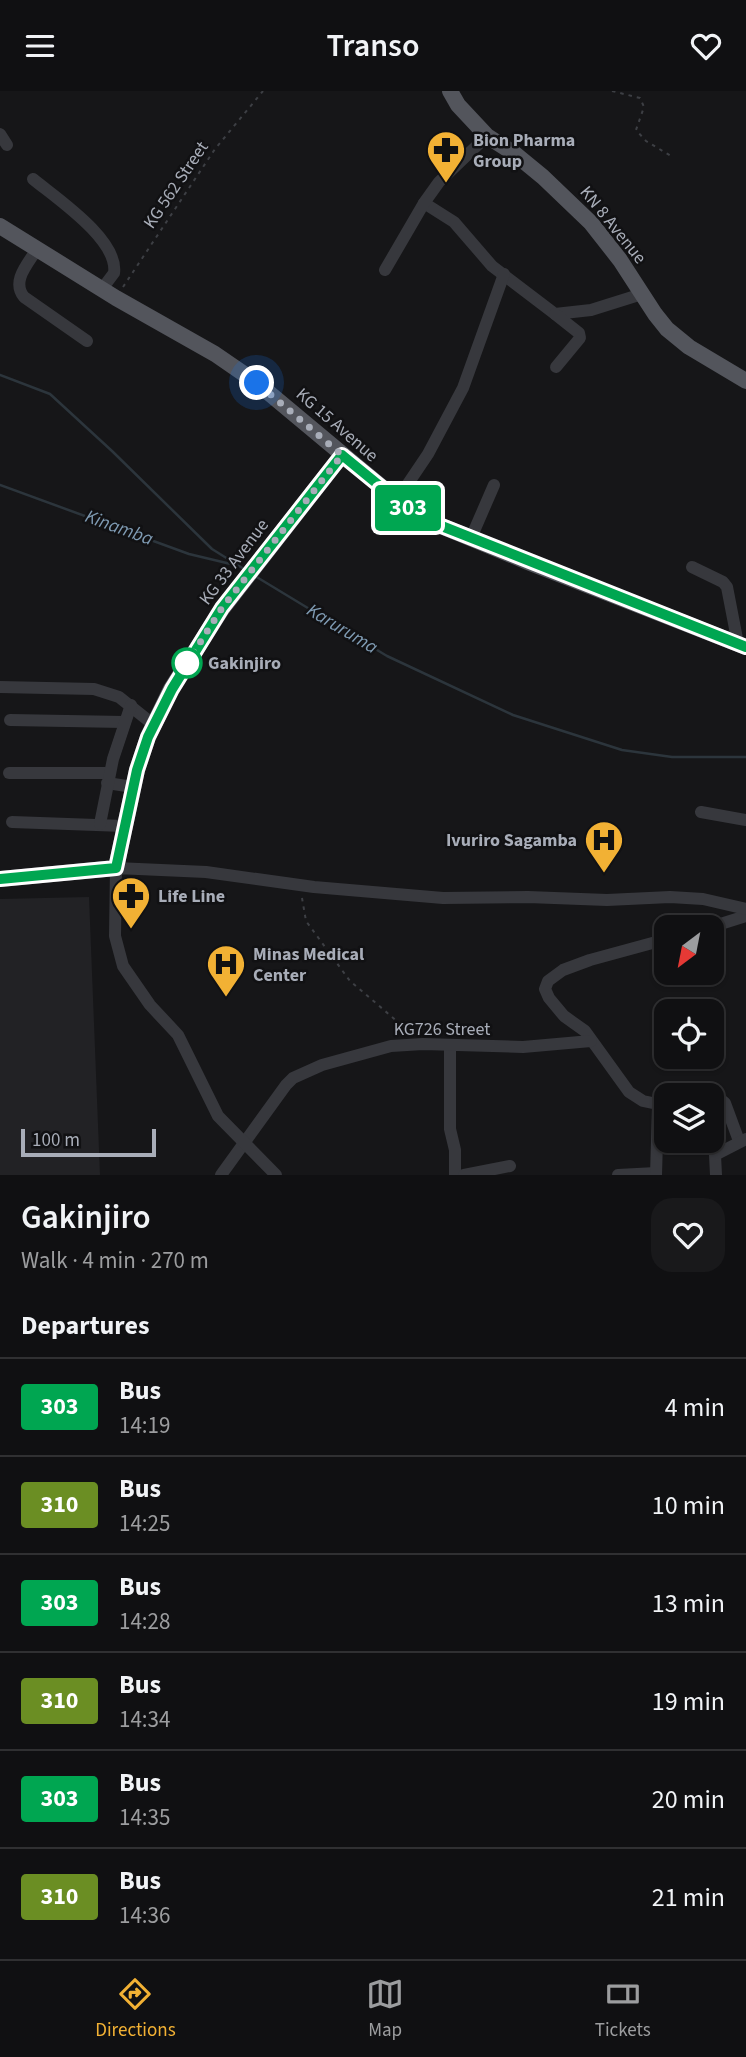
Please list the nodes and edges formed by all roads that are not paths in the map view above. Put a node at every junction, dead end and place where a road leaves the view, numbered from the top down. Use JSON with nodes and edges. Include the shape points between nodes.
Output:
{"nodes":[{"id":1,"x":451,"y":91,"type":"edge"},
{"id":2,"x":487,"y":136,"type":"junction"},
{"id":3,"x":33,"y":179,"type":"dead end"},
{"id":4,"x":424,"y":203,"type":"junction"},
{"id":5,"x":0,"y":226,"type":"edge"},
{"id":6,"x":37,"y":249,"type":"junction"},
{"id":7,"x":385,"y":270,"type":"dead end"},
{"id":8,"x":504,"y":274,"type":"junction"},
{"id":9,"x":109,"y":293,"type":"junction"},
{"id":10,"x":642,"y":294,"type":"junction"},
{"id":11,"x":555,"y":314,"type":"junction"},
{"id":12,"x":87,"y":341,"type":"dead end"},
{"id":13,"x":556,"y":367,"type":"dead end"},
{"id":14,"x":746,"y":381,"type":"edge"},
{"id":15,"x":342,"y":455,"type":"junction"},
{"id":16,"x":494,"y":485,"type":"dead end"},
{"id":17,"x":397,"y":500,"type":"junction"},
{"id":18,"x":471,"y":538,"type":"junction"},
{"id":19,"x":692,"y":568,"type":"dead end"},
{"id":20,"x":742,"y":645,"type":"edge"},
{"id":21,"x":0,"y":687,"type":"edge"},
{"id":22,"x":131,"y":705,"type":"junction"},
{"id":23,"x":10,"y":720,"type":"dead end"},
{"id":24,"x":124,"y":722,"type":"junction"},
{"id":25,"x":154,"y":725,"type":"junction"},
{"id":26,"x":9,"y":773,"type":"dead end"},
{"id":27,"x":108,"y":778,"type":"junction"},
{"id":28,"x":133,"y":787,"type":"junction"},
{"id":29,"x":701,"y":812,"type":"dead end"},
{"id":30,"x":746,"y":820,"type":"edge"},
{"id":31,"x":12,"y":823,"type":"dead end"},
{"id":32,"x":100,"y":824,"type":"junction"},
{"id":33,"x":124,"y":826,"type":"junction"},
{"id":34,"x":116,"y":868,"type":"junction"},
{"id":35,"x":0,"y":879,"type":"edge"},
{"id":36,"x":746,"y":909,"type":"edge"},
{"id":37,"x":746,"y":916,"type":"edge"},
{"id":38,"x":724,"y":923,"type":"edge"},
{"id":39,"x":654,"y":943,"type":"edge"},
{"id":40,"x":591,"y":1041,"type":"junction"},
{"id":41,"x":450,"y":1046,"type":"junction"},
{"id":42,"x":724,"y":1103,"type":"edge"},
{"id":43,"x":654,"y":1104,"type":"edge"},
{"id":44,"x":742,"y":1140,"type":"edge"},
{"id":45,"x":245,"y":1141,"type":"junction"},
{"id":46,"x":658,"y":1153,"type":"edge"},
{"id":47,"x":510,"y":1166,"type":"dead end"},
{"id":48,"x":656,"y":1174,"type":"edge"},
{"id":49,"x":221,"y":1175,"type":"edge"},
{"id":50,"x":276,"y":1175,"type":"edge"},
{"id":51,"x":455,"y":1175,"type":"edge"},
{"id":52,"x":464,"y":1175,"type":"edge"},
{"id":53,"x":618,"y":1175,"type":"edge"},
{"id":54,"x":716,"y":1175,"type":"edge"}],
"edges":[{"from":1,"to":2,"type":"main road","name":"KN 8 Avenue"},
{"from":2,"to":4,"type":"street"},
{"from":2,"to":10,"type":"main road","name":"KN 8 Avenue","via":[[570,200]]},
{"from":3,"to":9,"type":"street","via":[[84,220],[113,256]]},
{"from":4,"to":7,"type":"street"},
{"from":4,"to":8,"type":"street","via":[[454,222]]},
{"from":5,"to":6,"type":"main road","name":"KG 15 Avenue"},
{"from":6,"to":9,"type":"main road","name":"KG 15 Avenue"},
{"from":6,"to":12,"type":"street","via":[[18,282],[19,290]]},
{"from":8,"to":11,"type":"street"},
{"from":8,"to":17,"type":"street","via":[[463,388]]},
{"from":9,"to":15,"type":"main road","name":"KG 15 Avenue","via":[[257,383]]},
{"from":10,"to":11,"type":"street","via":[[591,310]]},
{"from":10,"to":14,"type":"main road","name":"KN 8 Avenue","via":[[667,328],[689,347]]},
{"from":11,"to":13,"type":"street","via":[[580,338]]},
{"from":15,"to":17,"type":"main road","name":"KG 15 Avenue"},
{"from":15,"to":25,"type":"main road","name":"KG 33 Avenue","via":[[222,608]]},
{"from":16,"to":18,"type":"street"},
{"from":17,"to":18,"type":"main road","name":"KG 15 Avenue","via":[[434,523]]},
{"from":18,"to":20,"type":"main road","name":"KG 15 Avenue"},
{"from":19,"to":20,"type":"street","via":[[727,587]]},
{"from":21,"to":22,"type":"street","via":[[94,689]]},
{"from":22,"to":24,"type":"street"},
{"from":22,"to":25,"type":"street"},
{"from":23,"to":24,"type":"street"},
{"from":24,"to":27,"type":"street"},
{"from":25,"to":28,"type":"main road","name":"KG 33 Avenue"},
{"from":26,"to":27,"type":"street"},
{"from":27,"to":28,"type":"street"},
{"from":27,"to":32,"type":"street"},
{"from":28,"to":33,"type":"main road","name":"KG 33 Avenue"},
{"from":29,"to":30,"type":"street"},
{"from":31,"to":32,"type":"street"},
{"from":32,"to":33,"type":"street"},
{"from":33,"to":34,"type":"main road","name":"KG 33 Avenue"},
{"from":34,"to":35,"type":"main road"},
{"from":34,"to":36,"type":"street","via":[[206,872],[443,898],[670,897]]},
{"from":34,"to":45,"type":"street","via":[[115,936],[123,966],[178,1035],[218,1116]]},
{"from":37,"to":38,"type":"street"},
{"from":39,"to":40,"type":"street","via":[[590,960],[548,981],[549,998]]},
{"from":40,"to":41,"type":"street","name":"KG726 Street","via":[[523,1047]]},
{"from":40,"to":43,"type":"street","via":[[629,1092]]},
{"from":41,"to":45,"type":"street","name":"KG726 Street","via":[[423,1044],[365,1051],[293,1078]]},
{"from":41,"to":51,"type":"street"},
{"from":42,"to":44,"type":"street"},
{"from":44,"to":54,"type":"street","via":[[715,1154]]},
{"from":45,"to":49,"type":"street","name":"KG726 Street"},
{"from":45,"to":50,"type":"street"},
{"from":46,"to":48,"type":"street"},
{"from":47,"to":52,"type":"street"},
{"from":48,"to":53,"type":"street"}]}
